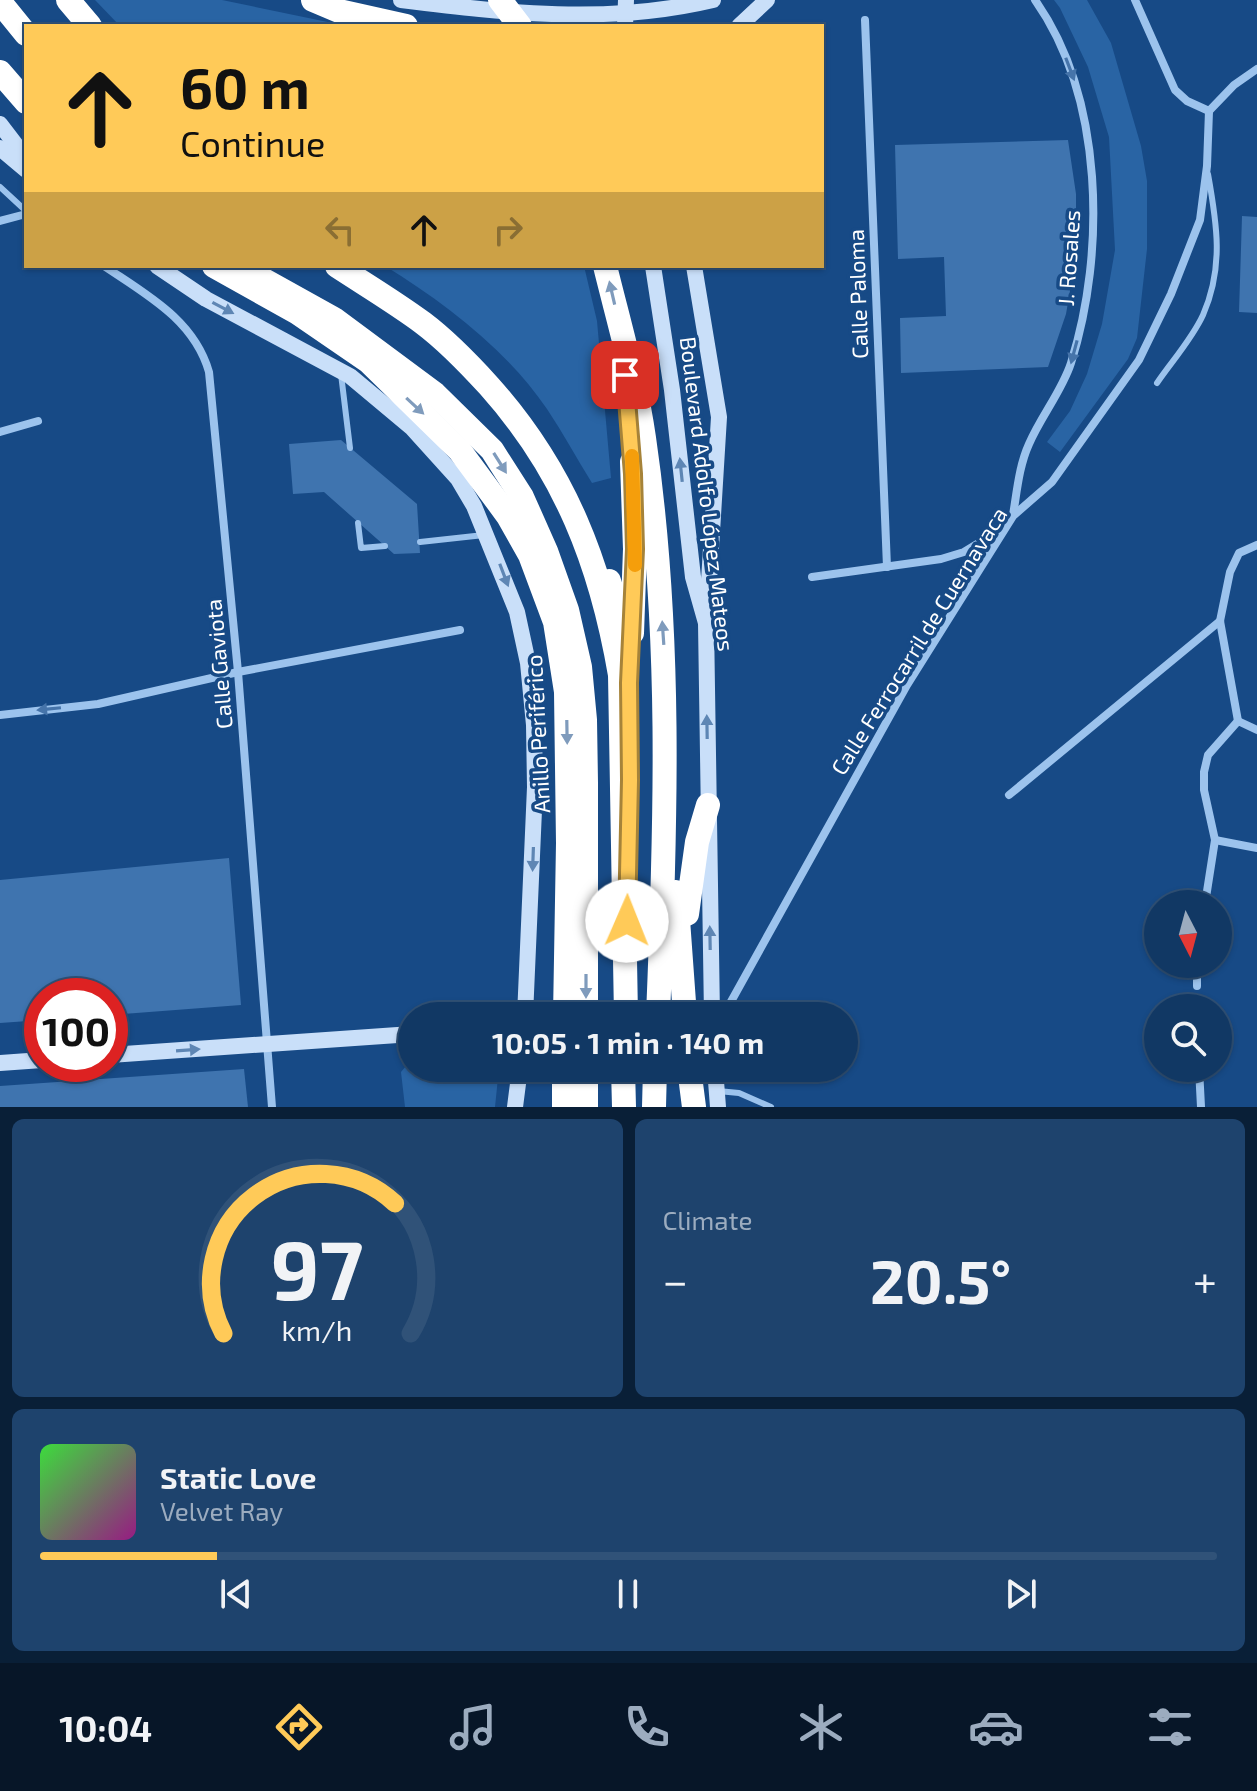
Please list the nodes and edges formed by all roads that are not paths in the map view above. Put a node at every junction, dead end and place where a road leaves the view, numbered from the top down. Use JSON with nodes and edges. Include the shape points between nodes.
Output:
{"nodes":[{"id":1,"x":16,"y":0,"type":"edge"},
{"id":2,"x":68,"y":0,"type":"edge"},
{"id":3,"x":313,"y":0,"type":"edge"},
{"id":4,"x":401,"y":0,"type":"edge"},
{"id":5,"x":500,"y":0,"type":"edge"},
{"id":6,"x":626,"y":0,"type":"edge"},
{"id":7,"x":713,"y":0,"type":"edge"},
{"id":8,"x":767,"y":0,"type":"edge"},
{"id":9,"x":1035,"y":0,"type":"edge"},
{"id":10,"x":1135,"y":0,"type":"edge"},
{"id":11,"x":0,"y":2,"type":"edge"},
{"id":12,"x":865,"y":20,"type":"dead end"},
{"id":13,"x":35,"y":24,"type":"edge"},
{"id":14,"x":88,"y":24,"type":"edge"},
{"id":15,"x":397,"y":24,"type":"edge"},
{"id":16,"x":518,"y":24,"type":"edge"},
{"id":17,"x":625,"y":24,"type":"edge"},
{"id":18,"x":741,"y":24,"type":"edge"},
{"id":19,"x":24,"y":32,"type":"edge"},
{"id":20,"x":1257,"y":69,"type":"edge"},
{"id":21,"x":0,"y":72,"type":"edge"},
{"id":22,"x":0,"y":93,"type":"edge"},
{"id":23,"x":24,"y":100,"type":"edge"},
{"id":24,"x":1209,"y":111,"type":"junction"},
{"id":25,"x":24,"y":119,"type":"edge"},
{"id":26,"x":0,"y":124,"type":"edge"},
{"id":27,"x":0,"y":148,"type":"edge"},
{"id":28,"x":24,"y":155,"type":"edge"},
{"id":29,"x":1207,"y":166,"type":"junction"},
{"id":30,"x":24,"y":168,"type":"edge"},
{"id":31,"x":0,"y":187,"type":"edge"},
{"id":32,"x":24,"y":210,"type":"edge"},
{"id":33,"x":24,"y":213,"type":"edge"},
{"id":34,"x":0,"y":221,"type":"edge"},
{"id":35,"x":107,"y":268,"type":"edge"},
{"id":36,"x":160,"y":268,"type":"edge"},
{"id":37,"x":218,"y":268,"type":"edge"},
{"id":38,"x":243,"y":268,"type":"edge"},
{"id":39,"x":333,"y":268,"type":"edge"},
{"id":40,"x":340,"y":268,"type":"edge"},
{"id":41,"x":605,"y":268,"type":"edge"},
{"id":42,"x":653,"y":268,"type":"edge"},
{"id":43,"x":694,"y":268,"type":"edge"},
{"id":44,"x":619,"y":325,"type":"junction"},
{"id":45,"x":341,"y":371,"type":"junction"},
{"id":46,"x":1157,"y":383,"type":"dead end"},
{"id":47,"x":38,"y":421,"type":"dead end"},
{"id":48,"x":0,"y":432,"type":"edge"},
{"id":49,"x":350,"y":448,"type":"dead end"},
{"id":50,"x":1013,"y":516,"type":"junction"},
{"id":51,"x":358,"y":523,"type":"dead end"},
{"id":52,"x":488,"y":535,"type":"junction"},
{"id":53,"x":420,"y":542,"type":"dead end"},
{"id":54,"x":1257,"y":545,"type":"edge"},
{"id":55,"x":385,"y":546,"type":"dead end"},
{"id":56,"x":887,"y":567,"type":"junction"},
{"id":57,"x":812,"y":577,"type":"dead end"},
{"id":58,"x":1220,"y":621,"type":"junction"},
{"id":59,"x":706,"y":623,"type":"junction"},
{"id":60,"x":460,"y":630,"type":"dead end"},
{"id":61,"x":238,"y":672,"type":"junction"},
{"id":62,"x":629,"y":683,"type":"junction"},
{"id":63,"x":0,"y":715,"type":"edge"},
{"id":64,"x":1238,"y":721,"type":"junction"},
{"id":65,"x":1257,"y":730,"type":"edge"},
{"id":66,"x":665,"y":795,"type":"junction"},
{"id":67,"x":1009,"y":795,"type":"dead end"},
{"id":68,"x":708,"y":805,"type":"junction"},
{"id":69,"x":1215,"y":840,"type":"junction"},
{"id":70,"x":1257,"y":848,"type":"edge"},
{"id":71,"x":1207,"y":890,"type":"edge"},
{"id":72,"x":1197,"y":978,"type":"edge"},
{"id":73,"x":1197,"y":986,"type":"dead end"},
{"id":74,"x":526,"y":1002,"type":"edge"},
{"id":75,"x":565,"y":1002,"type":"edge"},
{"id":76,"x":586,"y":1002,"type":"edge"},
{"id":77,"x":626,"y":1002,"type":"edge"},
{"id":78,"x":626,"y":1002,"type":"edge"},
{"id":79,"x":658,"y":1002,"type":"edge"},
{"id":80,"x":684,"y":1002,"type":"edge"},
{"id":81,"x":692,"y":1002,"type":"edge"},
{"id":82,"x":712,"y":1002,"type":"edge"},
{"id":83,"x":731,"y":1002,"type":"edge"},
{"id":84,"x":398,"y":1035,"type":"edge"},
{"id":85,"x":266,"y":1045,"type":"junction"},
{"id":86,"x":128,"y":1054,"type":"edge"},
{"id":87,"x":24,"y":1061,"type":"edge"},
{"id":88,"x":0,"y":1063,"type":"edge"},
{"id":89,"x":518,"y":1082,"type":"edge"},
{"id":90,"x":564,"y":1082,"type":"edge"},
{"id":91,"x":586,"y":1082,"type":"edge"},
{"id":92,"x":625,"y":1082,"type":"edge"},
{"id":93,"x":655,"y":1082,"type":"edge"},
{"id":94,"x":696,"y":1082,"type":"edge"},
{"id":95,"x":702,"y":1082,"type":"edge"},
{"id":96,"x":712,"y":1082,"type":"edge"},
{"id":97,"x":1200,"y":1082,"type":"edge"},
{"id":98,"x":707,"y":1103,"type":"edge"},
{"id":99,"x":272,"y":1107,"type":"edge"},
{"id":100,"x":515,"y":1107,"type":"edge"},
{"id":101,"x":564,"y":1107,"type":"edge"},
{"id":102,"x":586,"y":1107,"type":"edge"},
{"id":103,"x":626,"y":1107,"type":"edge"},
{"id":104,"x":654,"y":1107,"type":"edge"},
{"id":105,"x":771,"y":1107,"type":"edge"},
{"id":106,"x":1201,"y":1107,"type":"edge"}],
"edges":[{"from":1,"to":13,"type":"highway"},
{"from":2,"to":14,"type":"highway"},
{"from":3,"to":15,"type":"highway"},
{"from":4,"to":7,"type":"main road","via":[[561,16],[641,14]]},
{"from":5,"to":16,"type":"highway","bridge":true},
{"from":6,"to":17,"type":"main road","bridge":true},
{"from":8,"to":18,"type":"main road"},
{"from":9,"to":50,"type":"street","name":"J. Rosales","one_way":true,"via":[[1061,45],[1084,108],[1094,231],[1087,304],[1070,366],[1029,444]]},
{"from":10,"to":24,"type":"street","via":[[1175,90]]},
{"from":11,"to":19,"type":"highway"},
{"from":12,"to":56,"type":"street","name":"Calle Paloma"},
{"from":20,"to":24,"type":"street"},
{"from":21,"to":23,"type":"highway"},
{"from":22,"to":25,"type":"highway"},
{"from":24,"to":29,"type":"street","name":"Calle Ferrocarril de Cuernavaca"},
{"from":26,"to":28,"type":"main road"},
{"from":27,"to":30,"type":"main road"},
{"from":29,"to":46,"type":"lane","via":[[1218,227],[1215,282],[1202,318]]},
{"from":29,"to":50,"type":"street","name":"Calle Ferrocarril de Cuernavaca","via":[[1200,220],[1139,360],[1052,482]]},
{"from":31,"to":32,"type":"lane"},
{"from":33,"to":34,"type":"street"},
{"from":35,"to":61,"type":"street","name":"Calle Gaviota","via":[[170,312],[192,333],[204,355]]},
{"from":36,"to":45,"type":"main road","one_way":true,"via":[[206,299]]},
{"from":37,"to":75,"type":"highway","name":"Anillo Periférico","one_way":true,"via":[[298,313],[368,361],[460,451],[530,555],[555,622],[566,692]]},
{"from":38,"to":76,"type":"highway","one_way":true,"bridge":true,"via":[[334,319],[435,394],[492,450],[528,510],[567,610],[580,667]]},
{"from":39,"to":62,"type":"highway","via":[[397,311],[440,349],[507,419],[556,482],[591,539],[614,593]]},
{"from":40,"to":78,"type":"highway","bridge":true,"via":[[425,324],[511,410],[555,476],[591,555],[620,675]]},
{"from":44,"to":41,"type":"highway","one_way":true},
{"from":59,"to":42,"type":"main road","name":"Boulevard Adolfo López Mateos","one_way":true,"via":[[693,577]]},
{"from":43,"to":59,"type":"main road","via":[[719,417]]},
{"from":44,"to":62,"type":"highway","via":[[633,474]]},
{"from":66,"to":44,"type":"highway","one_way":true,"via":[[658,555],[644,435]]},
{"from":45,"to":49,"type":"lane"},
{"from":45,"to":52,"type":"main road","via":[[383,402],[434,452],[458,479]]},
{"from":47,"to":48,"type":"street"},
{"from":50,"to":56,"type":"street","via":[[964,552]]},
{"from":50,"to":83,"type":"street","name":"Calle Ferrocarril de Cuernavaca","via":[[907,685]]},
{"from":51,"to":55,"type":"lane","via":[[361,548]]},
{"from":52,"to":53,"type":"lane"},
{"from":52,"to":74,"type":"main road","one_way":true,"via":[[517,612],[534,725]]},
{"from":54,"to":58,"type":"street","via":[[1239,553]]},
{"from":56,"to":57,"type":"street"},
{"from":58,"to":64,"type":"street"},
{"from":58,"to":67,"type":"street"},
{"from":68,"to":59,"type":"main road","name":"Boulevard Adolfo López Mateos","one_way":true},
{"from":60,"to":61,"type":"street"},
{"from":61,"to":63,"type":"street","one_way":true,"via":[[98,704]]},
{"from":61,"to":85,"type":"street","name":"Calle Gaviota"},
{"from":62,"to":77,"type":"highway"},
{"from":64,"to":65,"type":"street"},
{"from":64,"to":69,"type":"street","via":[[1208,755],[1204,772]]},
{"from":66,"to":79,"type":"highway"},
{"from":66,"to":80,"type":"highway"},
{"from":68,"to":81,"type":"highway","via":[[687,917]]},
{"from":82,"to":68,"type":"main road","name":"Boulevard Adolfo López Mateos","one_way":true},
{"from":69,"to":70,"type":"street"},
{"from":69,"to":71,"type":"street"},
{"from":72,"to":73,"type":"street"},
{"from":84,"to":85,"type":"main road"},
{"from":86,"to":85,"type":"main road","one_way":true},
{"from":85,"to":99,"type":"street","name":"Calle Gaviota"},
{"from":87,"to":88,"type":"main road"},
{"from":89,"to":100,"type":"main road"},
{"from":90,"to":101,"type":"highway"},
{"from":91,"to":102,"type":"highway"},
{"from":92,"to":103,"type":"highway"},
{"from":93,"to":104,"type":"highway"},
{"from":94,"to":98,"type":"highway"},
{"from":95,"to":98,"type":"highway"},
{"from":96,"to":98,"type":"main road"},
{"from":97,"to":106,"type":"street"},
{"from":98,"to":105,"type":"lane","via":[[739,1093]]}]}
